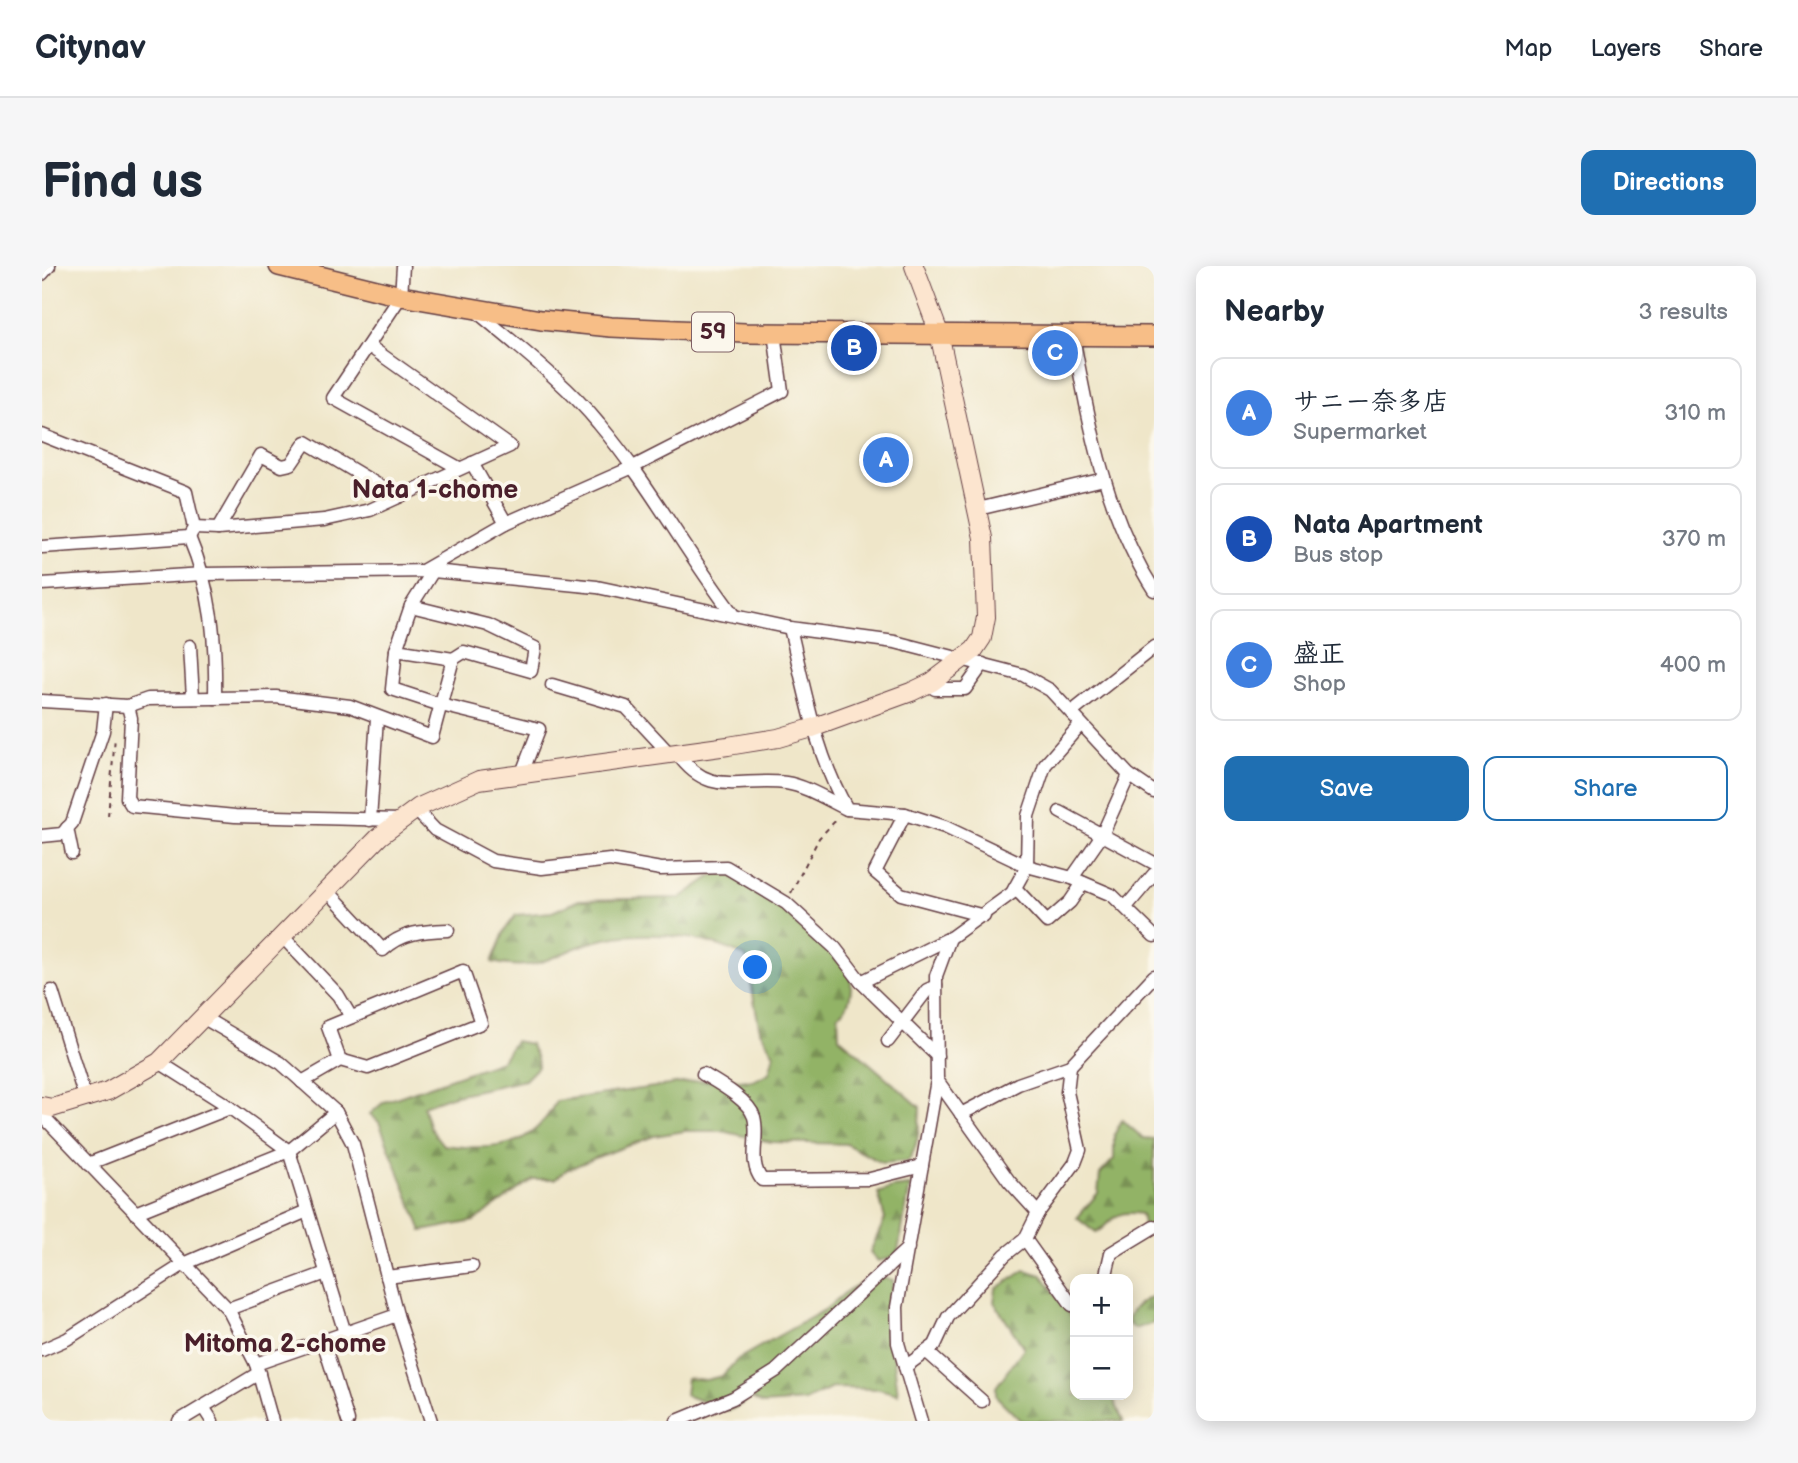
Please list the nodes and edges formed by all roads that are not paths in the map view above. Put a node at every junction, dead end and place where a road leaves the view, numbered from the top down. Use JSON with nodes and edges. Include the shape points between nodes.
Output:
{"nodes":[{"id":1,"x":49,"y":266,"type":"edge"},
{"id":2,"x":279,"y":266,"type":"edge"},
{"id":3,"x":403,"y":266,"type":"edge"},
{"id":4,"x":914,"y":266,"type":"edge"},
{"id":5,"x":42,"y":274,"type":"edge"},
{"id":6,"x":401,"y":296,"type":"junction"},
{"id":7,"x":475,"y":310,"type":"junction"},
{"id":8,"x":775,"y":333,"type":"junction"},
{"id":9,"x":939,"y":333,"type":"junction"},
{"id":10,"x":1073,"y":336,"type":"junction"},
{"id":11,"x":1154,"y":336,"type":"edge"},
{"id":12,"x":369,"y":346,"type":"junction"},
{"id":13,"x":42,"y":435,"type":"edge"},
{"id":14,"x":472,"y":463,"type":"junction"},
{"id":15,"x":633,"y":467,"type":"junction"},
{"id":16,"x":459,"y":468,"type":"junction"},
{"id":17,"x":1104,"y":479,"type":"junction"},
{"id":18,"x":398,"y":497,"type":"junction"},
{"id":19,"x":978,"y":509,"type":"junction"},
{"id":20,"x":506,"y":523,"type":"junction"},
{"id":21,"x":218,"y":529,"type":"junction"},
{"id":22,"x":192,"y":532,"type":"junction"},
{"id":23,"x":42,"y":547,"type":"edge"},
{"id":24,"x":427,"y":571,"type":"junction"},
{"id":25,"x":205,"y":574,"type":"junction"},
{"id":26,"x":42,"y":584,"type":"edge"},
{"id":27,"x":1154,"y":590,"type":"edge"},
{"id":28,"x":411,"y":606,"type":"junction"},
{"id":29,"x":732,"y":613,"type":"junction"},
{"id":30,"x":790,"y":628,"type":"junction"},
{"id":31,"x":190,"y":646,"type":"dead end"},
{"id":32,"x":1154,"y":646,"type":"edge"},
{"id":33,"x":396,"y":650,"type":"junction"},
{"id":34,"x":453,"y":659,"type":"junction"},
{"id":35,"x":964,"y":659,"type":"junction"},
{"id":36,"x":983,"y":664,"type":"junction"},
{"id":37,"x":928,"y":684,"type":"junction"},
{"id":38,"x":552,"y":685,"type":"dead end"},
{"id":39,"x":193,"y":698,"type":"junction"},
{"id":40,"x":215,"y":698,"type":"junction"},
{"id":41,"x":42,"y":701,"type":"edge"},
{"id":42,"x":117,"y":705,"type":"junction"},
{"id":43,"x":441,"y":705,"type":"junction"},
{"id":44,"x":1072,"y":712,"type":"junction"},
{"id":45,"x":377,"y":718,"type":"junction"},
{"id":46,"x":1080,"y":725,"type":"junction"},
{"id":47,"x":813,"y":727,"type":"junction"},
{"id":48,"x":673,"y":753,"type":"junction"},
{"id":49,"x":522,"y":773,"type":"junction"},
{"id":50,"x":1129,"y":775,"type":"junction"},
{"id":51,"x":1154,"y":792,"type":"edge"},
{"id":52,"x":847,"y":809,"type":"junction"},
{"id":53,"x":415,"y":810,"type":"junction"},
{"id":54,"x":1060,"y":812,"type":"dead end"},
{"id":55,"x":905,"y":814,"type":"junction"},
{"id":56,"x":370,"y":820,"type":"junction"},
{"id":57,"x":400,"y":820,"type":"junction"},
{"id":58,"x":67,"y":828,"type":"junction"},
{"id":59,"x":1102,"y":835,"type":"junction"},
{"id":60,"x":42,"y":836,"type":"edge"},
{"id":61,"x":72,"y":853,"type":"dead end"},
{"id":62,"x":1154,"y":863,"type":"edge"},
{"id":63,"x":1027,"y":866,"type":"junction"},
{"id":64,"x":1154,"y":874,"type":"edge"},
{"id":65,"x":1078,"y":881,"type":"junction"},
{"id":66,"x":1014,"y":888,"type":"junction"},
{"id":67,"x":327,"y":890,"type":"junction"},
{"id":68,"x":1126,"y":907,"type":"junction"},
{"id":69,"x":984,"y":916,"type":"junction"},
{"id":70,"x":448,"y":930,"type":"dead end"},
{"id":71,"x":282,"y":936,"type":"junction"},
{"id":72,"x":1154,"y":936,"type":"edge"},
{"id":73,"x":950,"y":938,"type":"junction"},
{"id":74,"x":1154,"y":976,"type":"edge"},
{"id":75,"x":861,"y":982,"type":"junction"},
{"id":76,"x":936,"y":986,"type":"junction"},
{"id":77,"x":52,"y":991,"type":"dead end"},
{"id":78,"x":351,"y":1017,"type":"junction"},
{"id":79,"x":204,"y":1018,"type":"junction"},
{"id":80,"x":902,"y":1020,"type":"junction"},
{"id":81,"x":888,"y":1041,"type":"dead end"},
{"id":82,"x":937,"y":1056,"type":"junction"},
{"id":83,"x":340,"y":1060,"type":"junction"},
{"id":84,"x":159,"y":1062,"type":"junction"},
{"id":85,"x":1070,"y":1066,"type":"junction"},
{"id":86,"x":704,"y":1074,"type":"dead end"},
{"id":87,"x":937,"y":1080,"type":"junction"},
{"id":88,"x":302,"y":1082,"type":"junction"},
{"id":89,"x":85,"y":1098,"type":"junction"},
{"id":90,"x":230,"y":1108,"type":"junction"},
{"id":91,"x":44,"y":1111,"type":"edge"},
{"id":92,"x":336,"y":1112,"type":"junction"},
{"id":93,"x":961,"y":1114,"type":"junction"},
{"id":94,"x":289,"y":1152,"type":"junction"},
{"id":95,"x":88,"y":1164,"type":"junction"},
{"id":96,"x":922,"y":1166,"type":"junction"},
{"id":97,"x":307,"y":1211,"type":"junction"},
{"id":98,"x":135,"y":1213,"type":"junction"},
{"id":99,"x":1038,"y":1213,"type":"junction"},
{"id":100,"x":1154,"y":1227,"type":"edge"},
{"id":101,"x":1025,"y":1239,"type":"junction"},
{"id":102,"x":908,"y":1248,"type":"junction"},
{"id":103,"x":184,"y":1265,"type":"junction"},
{"id":104,"x":471,"y":1266,"type":"dead end"},
{"id":105,"x":326,"y":1273,"type":"junction"},
{"id":106,"x":1106,"y":1274,"type":"edge"},
{"id":107,"x":387,"y":1277,"type":"junction"},
{"id":108,"x":1070,"y":1302,"type":"edge"},
{"id":109,"x":228,"y":1309,"type":"junction"},
{"id":110,"x":397,"y":1315,"type":"junction"},
{"id":111,"x":345,"y":1333,"type":"junction"},
{"id":112,"x":323,"y":1341,"type":"junction"},
{"id":113,"x":42,"y":1350,"type":"edge"},
{"id":114,"x":927,"y":1352,"type":"junction"},
{"id":115,"x":905,"y":1367,"type":"junction"},
{"id":116,"x":257,"y":1369,"type":"junction"},
{"id":117,"x":982,"y":1401,"type":"dead end"},
{"id":118,"x":203,"y":1407,"type":"junction"},
{"id":119,"x":179,"y":1421,"type":"edge"},
{"id":120,"x":212,"y":1421,"type":"edge"},
{"id":121,"x":272,"y":1421,"type":"edge"},
{"id":122,"x":348,"y":1421,"type":"edge"},
{"id":123,"x":431,"y":1421,"type":"edge"},
{"id":124,"x":677,"y":1421,"type":"edge"},
{"id":125,"x":921,"y":1421,"type":"edge"}],
"edges":[{"from":1,"to":5,"type":"street"},
{"from":2,"to":6,"type":"main road","number":"59"},
{"from":3,"to":6,"type":"street"},
{"from":4,"to":9,"type":"street"},
{"from":6,"to":7,"type":"main road","number":"59"},
{"from":6,"to":12,"type":"street"},
{"from":7,"to":8,"type":"main road","number":"59","via":[[611,327]]},
{"from":7,"to":15,"type":"street","via":[[597,421]]},
{"from":8,"to":9,"type":"main road","number":"59"},
{"from":8,"to":15,"type":"street","via":[[782,391]]},
{"from":9,"to":10,"type":"main road","number":"59"},
{"from":9,"to":19,"type":"street"},
{"from":10,"to":11,"type":"main road","number":"59"},
{"from":10,"to":17,"type":"street"},
{"from":12,"to":14,"type":"street","via":[[510,446]]},
{"from":12,"to":16,"type":"street","via":[[333,398]]},
{"from":13,"to":22,"type":"street","via":[[186,492]]},
{"from":14,"to":16,"type":"street"},
{"from":14,"to":20,"type":"street"},
{"from":15,"to":20,"type":"street"},
{"from":15,"to":29,"type":"street"},
{"from":16,"to":18,"type":"street"},
{"from":17,"to":19,"type":"street"},
{"from":17,"to":27,"type":"street"},
{"from":18,"to":21,"type":"street","via":[[370,510],[324,520]]},
{"from":18,"to":21,"type":"street","via":[[306,442],[292,464],[282,466],[261,455]]},
{"from":19,"to":35,"type":"street","via":[[986,617],[982,638]]},
{"from":20,"to":24,"type":"street"},
{"from":21,"to":22,"type":"street"},
{"from":22,"to":23,"type":"street"},
{"from":22,"to":25,"type":"street"},
{"from":24,"to":25,"type":"street"},
{"from":24,"to":28,"type":"street"},
{"from":24,"to":29,"type":"street","via":[[597,587]]},
{"from":25,"to":26,"type":"street"},
{"from":25,"to":40,"type":"street","via":[[216,652]]},
{"from":28,"to":33,"type":"street"},
{"from":28,"to":34,"type":"street","via":[[488,625],[536,648],[531,671],[464,652]]},
{"from":29,"to":30,"type":"street"},
{"from":30,"to":35,"type":"street","via":[[895,642]]},
{"from":30,"to":47,"type":"street"},
{"from":31,"to":39,"type":"street"},
{"from":32,"to":44,"type":"street"},
{"from":33,"to":34,"type":"street"},
{"from":33,"to":43,"type":"street","via":[[392,689]]},
{"from":34,"to":43,"type":"street"},
{"from":35,"to":36,"type":"street"},
{"from":35,"to":37,"type":"street"},
{"from":36,"to":37,"type":"street","via":[[965,689],[935,689]]},
{"from":36,"to":44,"type":"street","via":[[1023,675],[1050,690]]},
{"from":37,"to":47,"type":"street"},
{"from":38,"to":48,"type":"street","via":[[626,706]]},
{"from":39,"to":40,"type":"street"},
{"from":39,"to":42,"type":"street"},
{"from":40,"to":45,"type":"street","via":[[288,698],[350,706]]},
{"from":41,"to":42,"type":"street"},
{"from":42,"to":56,"type":"street","via":[[131,718],[127,799],[132,806],[235,816]]},
{"from":42,"to":58,"type":"street"},
{"from":43,"to":45,"type":"street","via":[[432,737]]},
{"from":43,"to":49,"type":"street","via":[[539,729]]},
{"from":44,"to":46,"type":"street"},
{"from":45,"to":56,"type":"street"},
{"from":46,"to":50,"type":"street"},
{"from":46,"to":63,"type":"street","via":[[1045,765],[1028,817]]},
{"from":47,"to":48,"type":"street","via":[[778,738]]},
{"from":47,"to":52,"type":"street"},
{"from":48,"to":49,"type":"street"},
{"from":48,"to":52,"type":"street","via":[[710,782],[786,783]]},
{"from":49,"to":53,"type":"street","via":[[468,784]]},
{"from":50,"to":51,"type":"street"},
{"from":50,"to":59,"type":"street"},
{"from":52,"to":55,"type":"street"},
{"from":53,"to":57,"type":"street"},
{"from":53,"to":75,"type":"street","via":[[435,830],[494,861],[542,868],[610,860],[661,869],[726,867],[786,903],[835,948]]},
{"from":54,"to":59,"type":"street"},
{"from":55,"to":63,"type":"street","via":[[946,827]]},
{"from":55,"to":69,"type":"street","via":[[875,872],[901,894]]},
{"from":56,"to":57,"type":"street"},
{"from":57,"to":67,"type":"street"},
{"from":58,"to":60,"type":"street","via":[[62,834]]},
{"from":58,"to":61,"type":"street"},
{"from":59,"to":62,"type":"street"},
{"from":59,"to":65,"type":"street"},
{"from":63,"to":65,"type":"street"},
{"from":63,"to":66,"type":"street"},
{"from":64,"to":68,"type":"street"},
{"from":65,"to":66,"type":"street","via":[[1070,901],[1047,922]]},
{"from":65,"to":68,"type":"street","via":[[1112,895]]},
{"from":66,"to":69,"type":"street"},
{"from":67,"to":70,"type":"street","via":[[383,950],[393,940],[415,932]]},
{"from":67,"to":71,"type":"street"},
{"from":68,"to":72,"type":"street"},
{"from":69,"to":73,"type":"street"},
{"from":71,"to":78,"type":"street","via":[[338,995]]},
{"from":71,"to":79,"type":"street"},
{"from":73,"to":75,"type":"street"},
{"from":73,"to":76,"type":"street"},
{"from":74,"to":85,"type":"street"},
{"from":75,"to":80,"type":"street"},
{"from":76,"to":80,"type":"street","via":[[927,990]]},
{"from":76,"to":82,"type":"street"},
{"from":77,"to":89,"type":"street"},
{"from":78,"to":83,"type":"street","via":[[328,1027]]},
{"from":78,"to":83,"type":"street","via":[[463,971],[481,1023],[368,1068]]},
{"from":79,"to":84,"type":"street"},
{"from":79,"to":88,"type":"street","via":[[281,1063]]},
{"from":80,"to":81,"type":"street"},
{"from":80,"to":82,"type":"street"},
{"from":82,"to":87,"type":"street"},
{"from":83,"to":88,"type":"street"},
{"from":84,"to":89,"type":"street","via":[[108,1091]]},
{"from":84,"to":90,"type":"street"},
{"from":85,"to":93,"type":"street","via":[[1018,1084]]},
{"from":85,"to":99,"type":"street","via":[[1067,1092],[1080,1150],[1064,1181]]},
{"from":86,"to":96,"type":"street","via":[[754,1116],[753,1169],[762,1181],[870,1179]]},
{"from":87,"to":93,"type":"street"},
{"from":87,"to":96,"type":"street"},
{"from":88,"to":92,"type":"street"},
{"from":89,"to":91,"type":"street"},
{"from":90,"to":94,"type":"street"},
{"from":90,"to":95,"type":"street"},
{"from":91,"to":95,"type":"street"},
{"from":92,"to":94,"type":"street"},
{"from":92,"to":107,"type":"street","via":[[353,1144]]},
{"from":93,"to":99,"type":"street"},
{"from":94,"to":97,"type":"street"},
{"from":94,"to":98,"type":"street"},
{"from":95,"to":98,"type":"street"},
{"from":96,"to":102,"type":"street"},
{"from":97,"to":103,"type":"street"},
{"from":97,"to":105,"type":"street"},
{"from":98,"to":103,"type":"street"},
{"from":99,"to":101,"type":"street"},
{"from":100,"to":106,"type":"street","via":[[1111,1253]]},
{"from":101,"to":108,"type":"street"},
{"from":101,"to":114,"type":"street","via":[[948,1317]]},
{"from":102,"to":115,"type":"street","via":[[897,1307],[898,1343]]},
{"from":102,"to":124,"type":"street","via":[[776,1371],[733,1398]]},
{"from":103,"to":109,"type":"street"},
{"from":103,"to":113,"type":"street"},
{"from":104,"to":107,"type":"street"},
{"from":105,"to":109,"type":"street"},
{"from":105,"to":111,"type":"street"},
{"from":107,"to":110,"type":"street"},
{"from":109,"to":116,"type":"street"},
{"from":110,"to":111,"type":"street"},
{"from":110,"to":123,"type":"street"},
{"from":111,"to":112,"type":"street"},
{"from":112,"to":116,"type":"street"},
{"from":112,"to":122,"type":"street"},
{"from":114,"to":115,"type":"street"},
{"from":114,"to":117,"type":"street"},
{"from":115,"to":125,"type":"street"},
{"from":116,"to":118,"type":"street"},
{"from":116,"to":121,"type":"street"},
{"from":118,"to":119,"type":"street"},
{"from":118,"to":120,"type":"street"}]}
